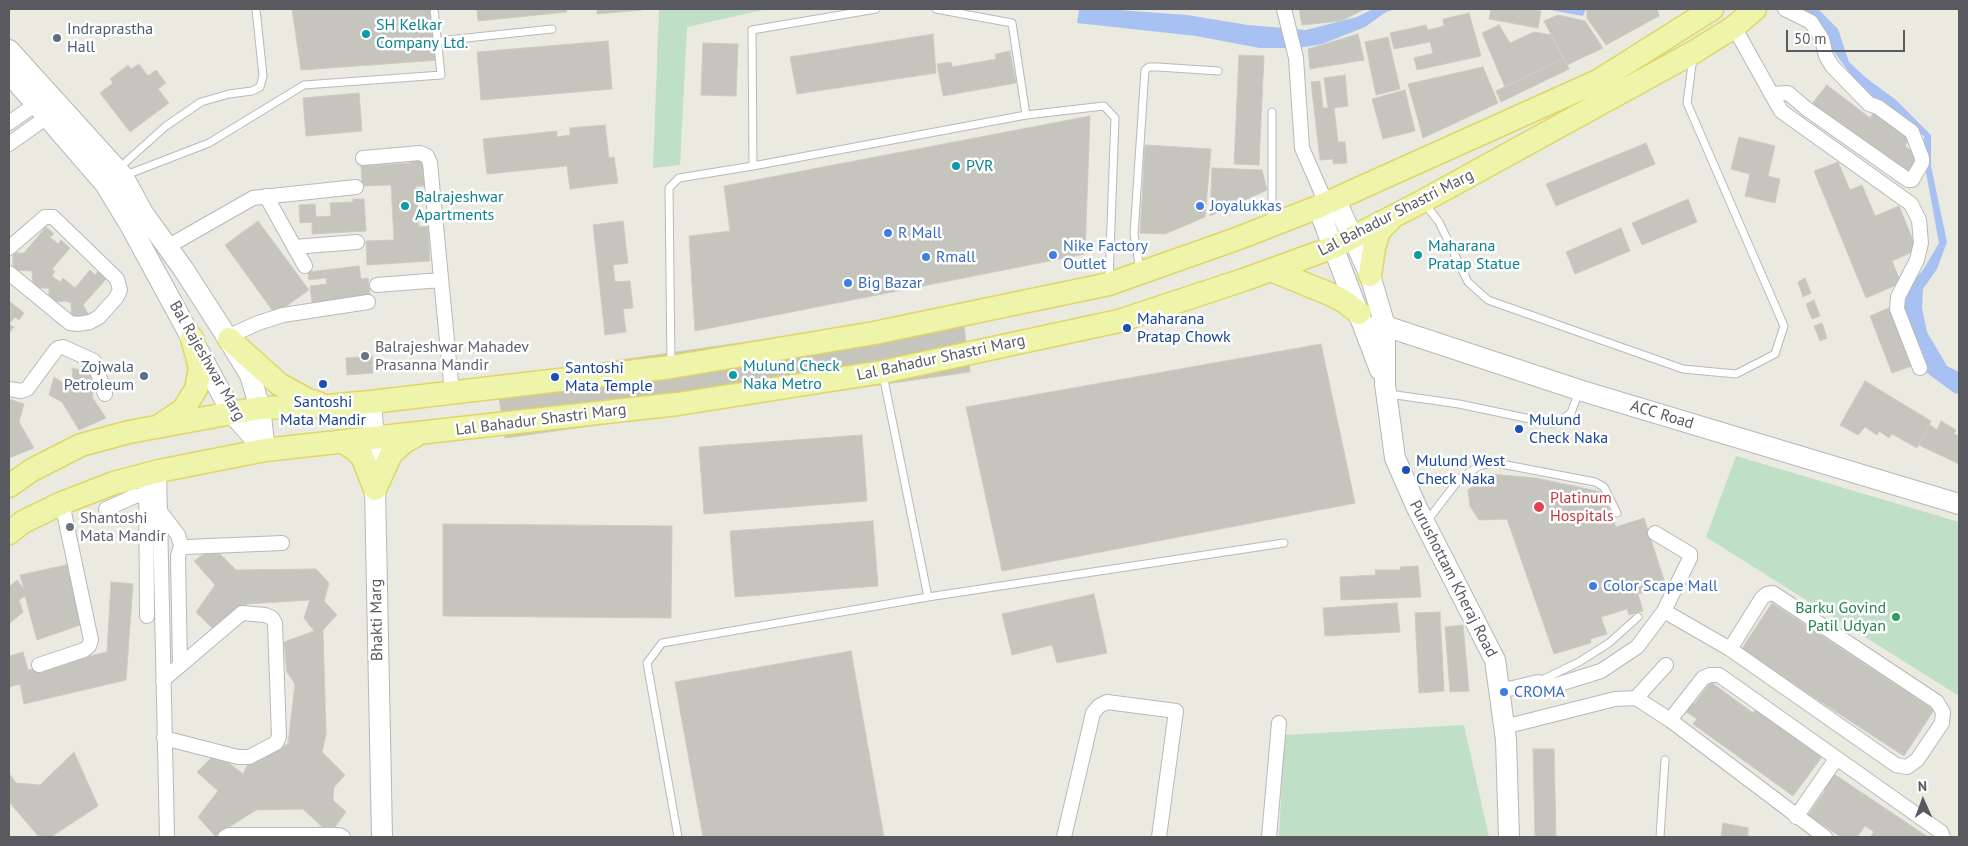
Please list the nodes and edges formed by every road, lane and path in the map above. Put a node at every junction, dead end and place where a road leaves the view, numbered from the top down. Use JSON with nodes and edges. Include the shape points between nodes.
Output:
{"nodes":[{"id":1,"x":256,"y":9,"type":"edge"},
{"id":2,"x":434,"y":9,"type":"edge"},
{"id":3,"x":876,"y":9,"type":"edge"},
{"id":4,"x":936,"y":9,"type":"edge"},
{"id":5,"x":1284,"y":9,"type":"edge"},
{"id":6,"x":1712,"y":9,"type":"edge"},
{"id":7,"x":1755,"y":9,"type":"edge"},
{"id":8,"x":1785,"y":9,"type":"edge"},
{"id":9,"x":1734,"y":27,"type":"junction"},
{"id":10,"x":552,"y":29,"type":"dead end"},
{"id":11,"x":438,"y":41,"type":"junction"},
{"id":12,"x":9,"y":50,"type":"edge"},
{"id":13,"x":1694,"y":52,"type":"junction"},
{"id":14,"x":1218,"y":71,"type":"dead end"},
{"id":15,"x":9,"y":73,"type":"edge"},
{"id":16,"x":1603,"y":91,"type":"junction"},
{"id":17,"x":1771,"y":94,"type":"junction"},
{"id":18,"x":42,"y":110,"type":"junction"},
{"id":19,"x":1272,"y":112,"type":"dead end"},
{"id":20,"x":1026,"y":115,"type":"junction"},
{"id":21,"x":9,"y":123,"type":"edge"},
{"id":22,"x":9,"y":144,"type":"edge"},
{"id":23,"x":363,"y":158,"type":"dead end"},
{"id":24,"x":753,"y":166,"type":"junction"},
{"id":25,"x":115,"y":178,"type":"junction"},
{"id":26,"x":356,"y":188,"type":"dead end"},
{"id":27,"x":266,"y":196,"type":"junction"},
{"id":28,"x":1423,"y":201,"type":"junction"},
{"id":29,"x":1327,"y":203,"type":"junction"},
{"id":30,"x":1392,"y":217,"type":"junction"},
{"id":31,"x":1272,"y":225,"type":"junction"},
{"id":32,"x":357,"y":242,"type":"dead end"},
{"id":33,"x":1344,"y":242,"type":"junction"},
{"id":34,"x":167,"y":247,"type":"junction"},
{"id":35,"x":294,"y":247,"type":"junction"},
{"id":36,"x":9,"y":248,"type":"edge"},
{"id":37,"x":305,"y":266,"type":"dead end"},
{"id":38,"x":1271,"y":270,"type":"junction"},
{"id":39,"x":9,"y":272,"type":"edge"},
{"id":40,"x":1140,"y":273,"type":"junction"},
{"id":41,"x":1370,"y":275,"type":"junction"},
{"id":42,"x":442,"y":280,"type":"junction"},
{"id":43,"x":1109,"y":284,"type":"junction"},
{"id":44,"x":377,"y":285,"type":"dead end"},
{"id":45,"x":368,"y":302,"type":"dead end"},
{"id":46,"x":1362,"y":321,"type":"junction"},
{"id":47,"x":1385,"y":326,"type":"junction"},
{"id":48,"x":192,"y":338,"type":"junction"},
{"id":49,"x":228,"y":338,"type":"junction"},
{"id":50,"x":671,"y":368,"type":"junction"},
{"id":51,"x":1920,"y":368,"type":"dead end"},
{"id":52,"x":882,"y":372,"type":"junction"},
{"id":53,"x":9,"y":389,"type":"edge"},
{"id":54,"x":1386,"y":389,"type":"junction"},
{"id":55,"x":1579,"y":390,"type":"junction"},
{"id":56,"x":452,"y":393,"type":"junction"},
{"id":57,"x":105,"y":394,"type":"dead end"},
{"id":58,"x":371,"y":402,"type":"junction"},
{"id":59,"x":328,"y":406,"type":"junction"},
{"id":60,"x":260,"y":408,"type":"junction"},
{"id":61,"x":232,"y":413,"type":"junction"},
{"id":62,"x":157,"y":427,"type":"junction"},
{"id":63,"x":418,"y":434,"type":"junction"},
{"id":64,"x":374,"y":439,"type":"junction"},
{"id":65,"x":343,"y":442,"type":"junction"},
{"id":66,"x":265,"y":450,"type":"junction"},
{"id":67,"x":150,"y":480,"type":"junction"},
{"id":68,"x":9,"y":486,"type":"edge"},
{"id":69,"x":375,"y":489,"type":"junction"},
{"id":70,"x":62,"y":503,"type":"junction"},
{"id":71,"x":1959,"y":504,"type":"edge"},
{"id":72,"x":106,"y":510,"type":"dead end"},
{"id":73,"x":159,"y":510,"type":"junction"},
{"id":74,"x":1617,"y":513,"type":"dead end"},
{"id":75,"x":1425,"y":524,"type":"junction"},
{"id":76,"x":9,"y":533,"type":"edge"},
{"id":77,"x":1656,"y":533,"type":"dead end"},
{"id":78,"x":180,"y":542,"type":"dead end"},
{"id":79,"x":282,"y":543,"type":"dead end"},
{"id":80,"x":1284,"y":543,"type":"dead end"},
{"id":81,"x":928,"y":597,"type":"junction"},
{"id":82,"x":1664,"y":611,"type":"junction"},
{"id":83,"x":147,"y":616,"type":"dead end"},
{"id":84,"x":1638,"y":617,"type":"dead end"},
{"id":85,"x":1730,"y":649,"type":"junction"},
{"id":86,"x":39,"y":665,"type":"dead end"},
{"id":87,"x":1666,"y":665,"type":"dead end"},
{"id":88,"x":180,"y":666,"type":"junction"},
{"id":89,"x":163,"y":680,"type":"junction"},
{"id":90,"x":1538,"y":682,"type":"junction"},
{"id":91,"x":1500,"y":691,"type":"junction"},
{"id":92,"x":1636,"y":698,"type":"junction"},
{"id":93,"x":1670,"y":720,"type":"junction"},
{"id":94,"x":1279,"y":723,"type":"dead end"},
{"id":95,"x":1504,"y":727,"type":"junction"},
{"id":96,"x":164,"y":738,"type":"junction"},
{"id":97,"x":1836,"y":759,"type":"junction"},
{"id":98,"x":1665,"y":760,"type":"dead end"},
{"id":99,"x":1796,"y":817,"type":"junction"},
{"id":100,"x":167,"y":837,"type":"edge"},
{"id":101,"x":225,"y":837,"type":"edge"},
{"id":102,"x":343,"y":837,"type":"edge"},
{"id":103,"x":382,"y":837,"type":"edge"},
{"id":104,"x":678,"y":837,"type":"edge"},
{"id":105,"x":1064,"y":837,"type":"edge"},
{"id":106,"x":1159,"y":837,"type":"edge"},
{"id":107,"x":1269,"y":837,"type":"edge"},
{"id":108,"x":1509,"y":837,"type":"edge"},
{"id":109,"x":1660,"y":837,"type":"edge"},
{"id":110,"x":1824,"y":837,"type":"edge"},
{"id":111,"x":1944,"y":837,"type":"edge"}],
"edges":[{"from":1,"to":25,"type":"lane","via":[[263,76],[260,86],[252,91],[201,102],[166,126]]},
{"from":2,"to":11,"type":"lane"},
{"from":3,"to":24,"type":"lane","via":[[752,30]]},
{"from":4,"to":20,"type":"lane","via":[[1012,23]]},
{"from":5,"to":29,"type":"street","via":[[1296,58],[1302,148]]},
{"from":6,"to":16,"type":"main road","name":"Lal Bahadur Shastri Marg"},
{"from":7,"to":9,"type":"main road","name":"Lal Bahadur Shastri Marg"},
{"from":8,"to":17,"type":"street","via":[[1811,22],[1822,39],[1832,66],[1869,104],[1912,132],[1922,163],[1912,180],[1908,180],[1788,93]]},
{"from":9,"to":13,"type":"main road","name":"Lal Bahadur Shastri Marg"},
{"from":9,"to":17,"type":"street"},
{"from":10,"to":11,"type":"lane"},
{"from":11,"to":25,"type":"lane","via":[[441,76],[304,85],[209,143]]},
{"from":12,"to":25,"type":"street","name":"Bal Rajeshwar Marg"},
{"from":13,"to":16,"type":"main road","name":"Lal Bahadur Shastri Marg"},
{"from":13,"to":28,"type":"lane","via":[[1687,103],[1784,326],[1775,354],[1736,374],[1682,369],[1488,300],[1468,282],[1439,222]]},
{"from":14,"to":40,"type":"lane","via":[[1158,66],[1145,70],[1134,234]]},
{"from":15,"to":18,"type":"street","name":"Bal Rajeshwar Marg"},
{"from":16,"to":28,"type":"main road","name":"Lal Bahadur Shastri Marg"},
{"from":16,"to":29,"type":"main road","name":"Lal Bahadur Shastri Marg"},
{"from":17,"to":51,"type":"street","via":[[1781,111],[1910,204],[1919,220],[1921,243],[1917,260],[1898,297],[1897,309]]},
{"from":18,"to":21,"type":"street"},
{"from":18,"to":22,"type":"street"},
{"from":18,"to":25,"type":"street","name":"Bal Rajeshwar Marg"},
{"from":19,"to":31,"type":"lane"},
{"from":20,"to":24,"type":"lane"},
{"from":20,"to":43,"type":"lane","via":[[1104,106],[1115,118]]},
{"from":23,"to":42,"type":"street","via":[[420,153],[427,156]]},
{"from":24,"to":50,"type":"lane","via":[[679,178],[669,188]]},
{"from":25,"to":34,"type":"street","name":"Bal Rajeshwar Marg"},
{"from":25,"to":48,"type":"street","name":"Bal Rajeshwar Marg"},
{"from":26,"to":27,"type":"street"},
{"from":27,"to":34,"type":"street","via":[[253,198]]},
{"from":27,"to":35,"type":"street"},
{"from":28,"to":30,"type":"main road","name":"Lal Bahadur Shastri Marg"},
{"from":29,"to":31,"type":"main road","name":"Lal Bahadur Shastri Marg"},
{"from":29,"to":33,"type":"street"},
{"from":30,"to":33,"type":"main road","name":"Lal Bahadur Shastri Marg"},
{"from":30,"to":41,"type":"main road","via":[[1379,231]]},
{"from":31,"to":40,"type":"main road","name":"Lal Bahadur Shastri Marg"},
{"from":32,"to":35,"type":"street"},
{"from":33,"to":38,"type":"main road","name":"Lal Bahadur Shastri Marg"},
{"from":33,"to":41,"type":"street"},
{"from":33,"to":46,"type":"street"},
{"from":34,"to":49,"type":"street","name":"Bal Rajeshwar Marg"},
{"from":35,"to":37,"type":"street"},
{"from":36,"to":39,"type":"street","via":[[45,217],[53,217],[117,279],[120,290],[99,317],[90,322],[70,323]]},
{"from":38,"to":46,"type":"main road","via":[[1332,295],[1344,302]]},
{"from":38,"to":52,"type":"main road","name":"Lal Bahadur Shastri Marg","via":[[1119,321]]},
{"from":40,"to":43,"type":"main road","name":"Lal Bahadur Shastri Marg"},
{"from":41,"to":47,"type":"street"},
{"from":42,"to":44,"type":"street"},
{"from":42,"to":56,"type":"street"},
{"from":43,"to":50,"type":"main road","name":"Lal Bahadur Shastri Marg","via":[[874,333]]},
{"from":45,"to":49,"type":"street","via":[[283,315]]},
{"from":46,"to":47,"type":"street","name":"ACC Road"},
{"from":46,"to":54,"type":"street"},
{"from":47,"to":54,"type":"street"},
{"from":47,"to":55,"type":"street","name":"ACC Road"},
{"from":48,"to":61,"type":"street","name":"Bal Rajeshwar Marg"},
{"from":48,"to":62,"type":"main road","via":[[200,368],[196,389],[183,410]]},
{"from":49,"to":59,"type":"main road","via":[[279,384],[306,400]]},
{"from":49,"to":60,"type":"street","name":"Bal Rajeshwar Marg","via":[[250,375]]},
{"from":50,"to":56,"type":"main road","name":"Lal Bahadur Shastri Marg"},
{"from":52,"to":63,"type":"main road","name":"Lal Bahadur Shastri Marg","via":[[678,404]]},
{"from":52,"to":81,"type":"lane"},
{"from":53,"to":57,"type":"street","via":[[27,389],[55,350],[63,347],[94,361]]},
{"from":54,"to":55,"type":"lane","via":[[1554,424],[1571,413]]},
{"from":54,"to":75,"type":"street","name":"Purushottam Kheraj Road","via":[[1395,458]]},
{"from":55,"to":71,"type":"street","name":"ACC Road"},
{"from":56,"to":58,"type":"main road","name":"Lal Bahadur Shastri Marg"},
{"from":58,"to":59,"type":"main road","name":"Lal Bahadur Shastri Marg"},
{"from":58,"to":64,"type":"street","name":"Bhakti Marg"},
{"from":59,"to":60,"type":"main road","name":"Lal Bahadur Shastri Marg"},
{"from":60,"to":61,"type":"main road","name":"Lal Bahadur Shastri Marg"},
{"from":60,"to":66,"type":"street","name":"Bal Rajeshwar Marg"},
{"from":61,"to":62,"type":"main road","name":"Lal Bahadur Shastri Marg"},
{"from":61,"to":66,"type":"street","name":"Bal Rajeshwar Marg"},
{"from":62,"to":68,"type":"main road","name":"Lal Bahadur Shastri Marg","via":[[81,445],[32,470]]},
{"from":63,"to":64,"type":"main road","name":"Lal Bahadur Shastri Marg"},
{"from":63,"to":69,"type":"main road","via":[[391,454]]},
{"from":64,"to":65,"type":"main road","name":"Lal Bahadur Shastri Marg"},
{"from":64,"to":69,"type":"street","name":"Bhakti Marg"},
{"from":65,"to":66,"type":"main road","name":"Lal Bahadur Shastri Marg"},
{"from":65,"to":69,"type":"main road","via":[[362,456]]},
{"from":66,"to":67,"type":"main road","name":"Lal Bahadur Shastri Marg"},
{"from":67,"to":70,"type":"main road","name":"Lal Bahadur Shastri Marg","via":[[114,483]]},
{"from":67,"to":72,"type":"street","via":[[135,496]]},
{"from":67,"to":73,"type":"street"},
{"from":67,"to":83,"type":"street"},
{"from":69,"to":103,"type":"street","name":"Bhakti Marg"},
{"from":70,"to":76,"type":"main road","name":"Lal Bahadur Shastri Marg","via":[[23,522]]},
{"from":70,"to":86,"type":"street","via":[[91,640],[84,650]]},
{"from":73,"to":78,"type":"street"},
{"from":73,"to":89,"type":"street"},
{"from":74,"to":75,"type":"lane","via":[[1604,487],[1595,482],[1496,463],[1481,465],[1460,478]]},
{"from":75,"to":91,"type":"street","name":"Purushottam Kheraj Road","via":[[1496,660]]},
{"from":77,"to":82,"type":"street","via":[[1690,554]]},
{"from":79,"to":88,"type":"street","via":[[180,549]]},
{"from":80,"to":81,"type":"lane"},
{"from":81,"to":104,"type":"lane","via":[[662,643],[647,662]]},
{"from":82,"to":85,"type":"street"},
{"from":82,"to":90,"type":"street","via":[[1637,647],[1601,671],[1553,686]]},
{"from":84,"to":90,"type":"lane","via":[[1601,648]]},
{"from":85,"to":85,"type":"street","via":[[1896,765],[1908,767],[1918,760],[1942,723],[1943,712],[1937,702],[1773,594],[1762,598]]},
{"from":87,"to":92,"type":"street"},
{"from":88,"to":89,"type":"street"},
{"from":88,"to":96,"type":"street","via":[[242,614],[265,614],[272,618],[275,623],[279,737],[276,743],[249,757]]},
{"from":89,"to":96,"type":"street"},
{"from":90,"to":91,"type":"street"},
{"from":91,"to":95,"type":"street","name":"Purushottam Kheraj Road"},
{"from":92,"to":93,"type":"street"},
{"from":92,"to":95,"type":"street","via":[[1616,699]]},
{"from":93,"to":97,"type":"street","via":[[1703,678],[1719,676]]},
{"from":93,"to":99,"type":"street"},
{"from":94,"to":107,"type":"street"},
{"from":95,"to":108,"type":"street","name":"Purushottam Kheraj Road"},
{"from":96,"to":100,"type":"street"},
{"from":97,"to":99,"type":"street"},
{"from":97,"to":111,"type":"street"},
{"from":98,"to":109,"type":"lane"},
{"from":99,"to":110,"type":"street"},
{"from":101,"to":102,"type":"street","via":[[339,834]]},
{"from":105,"to":106,"type":"street","via":[[1093,713],[1107,702],[1176,711]]}]}
